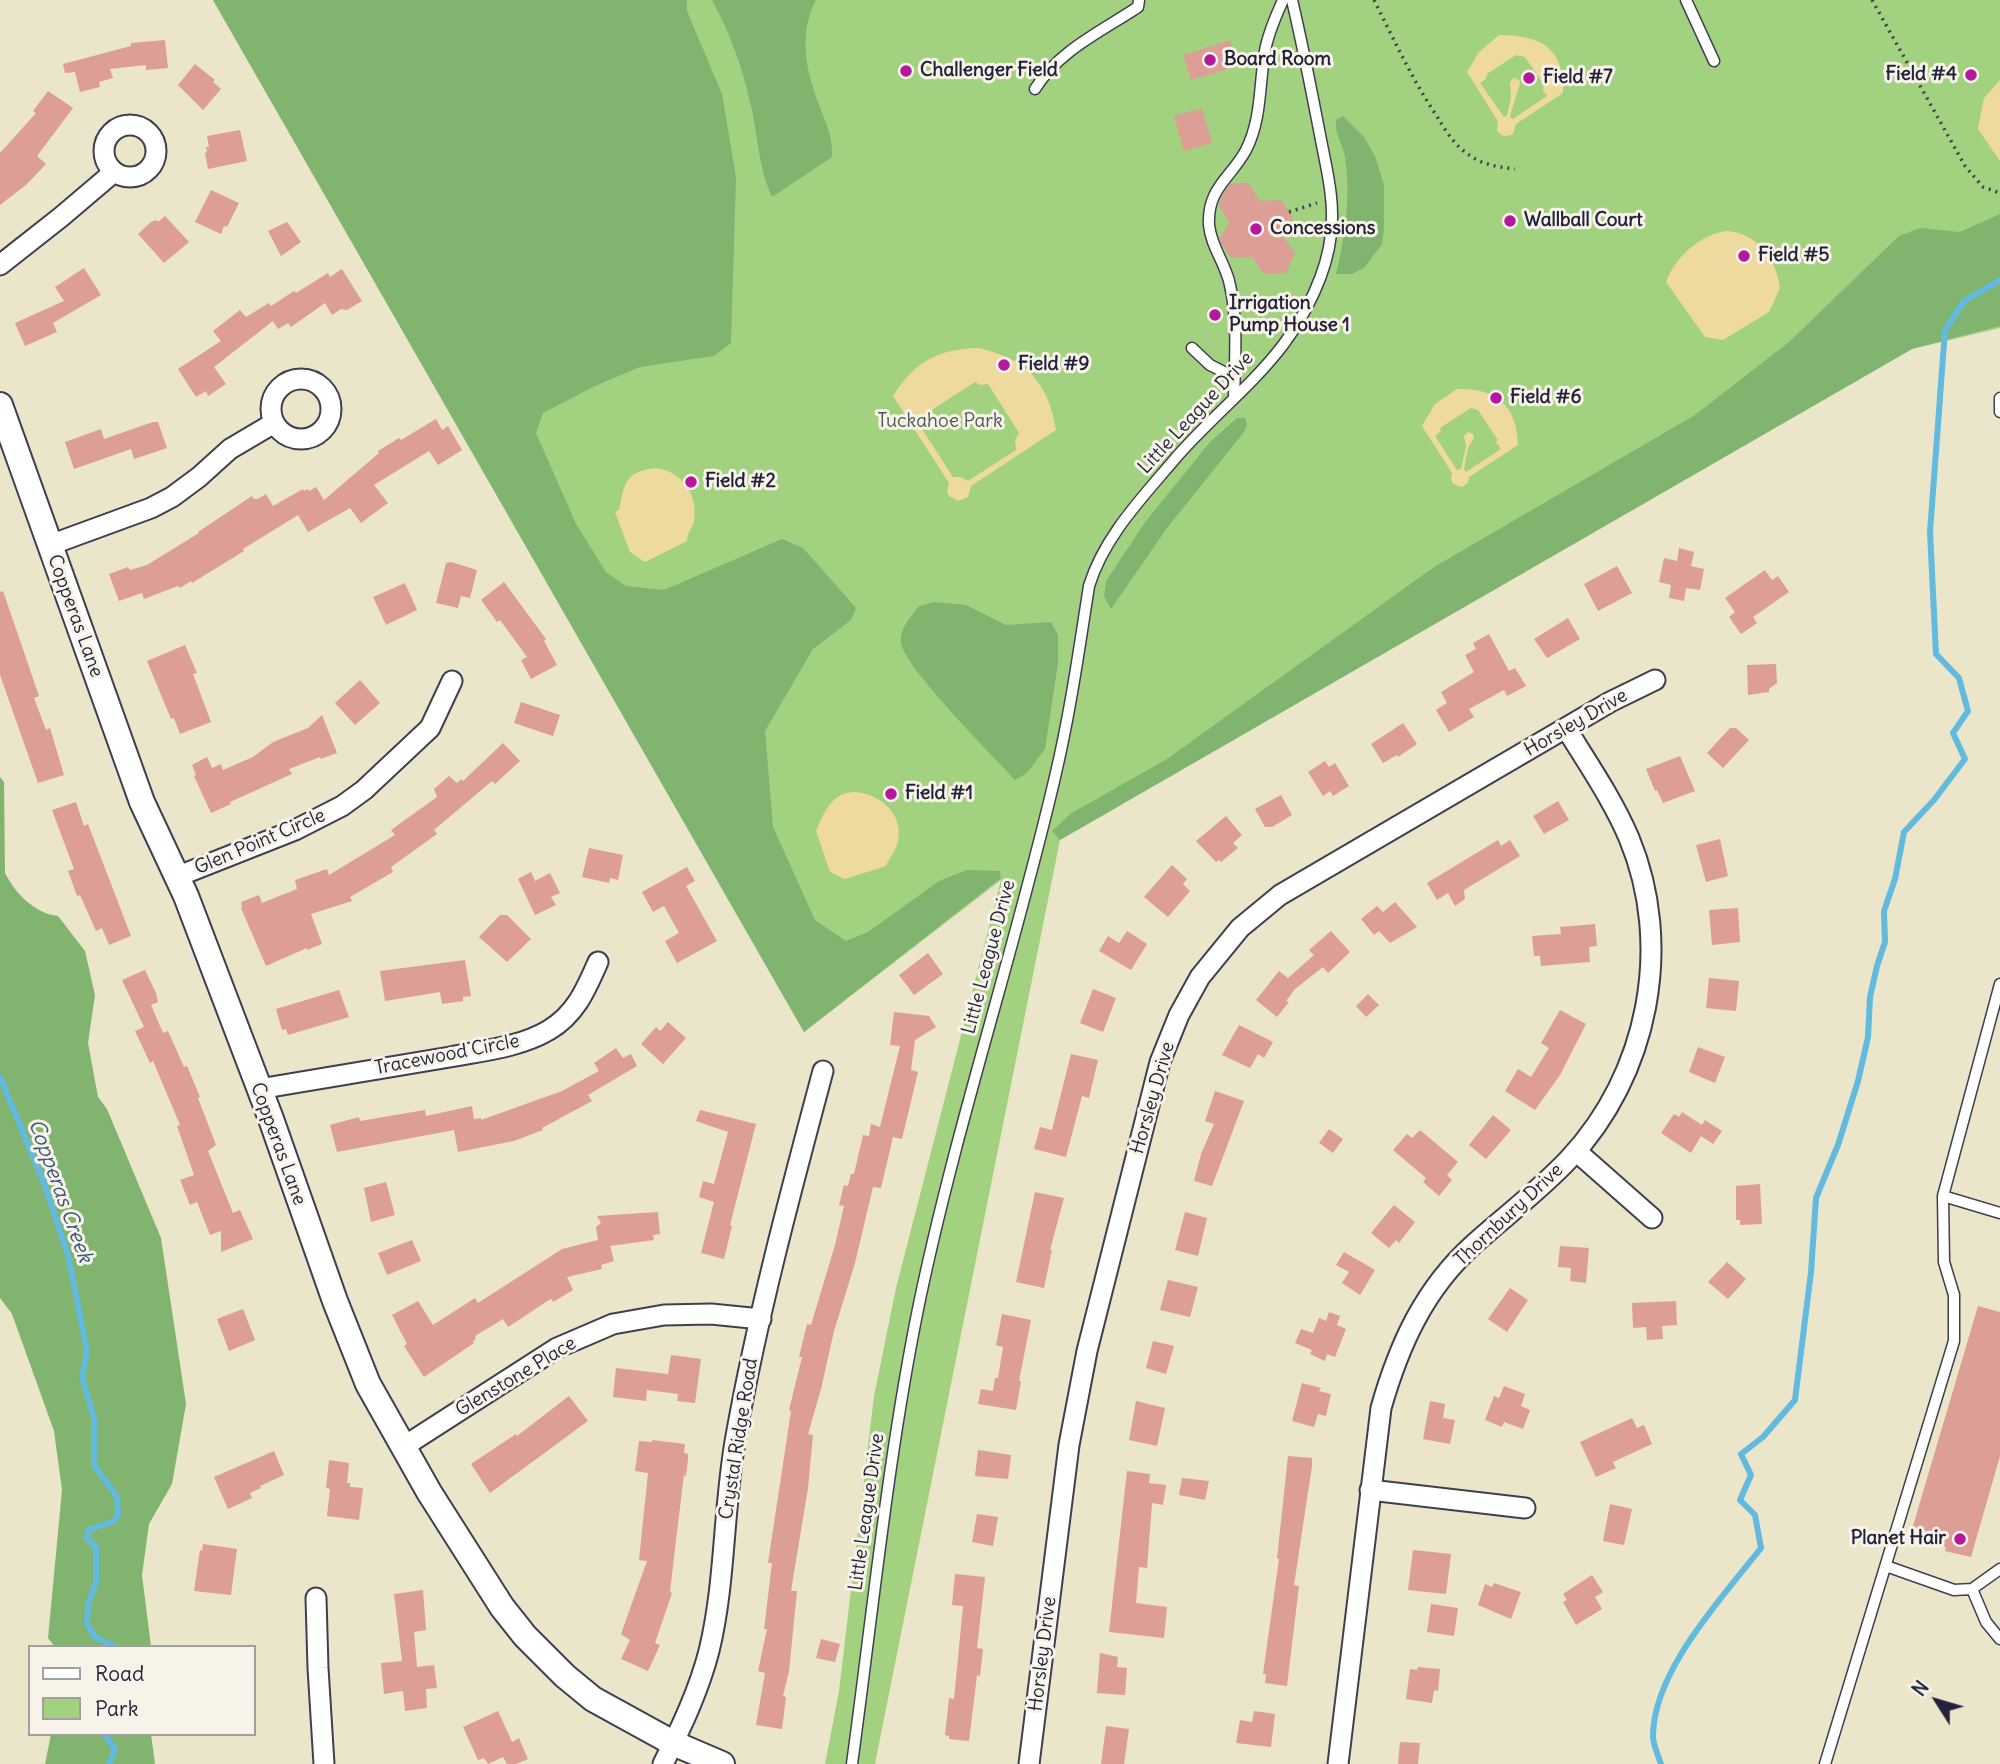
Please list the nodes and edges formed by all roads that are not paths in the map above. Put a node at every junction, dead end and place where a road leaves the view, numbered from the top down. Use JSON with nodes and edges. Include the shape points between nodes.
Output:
{"nodes":[{"id":1,"x":1139,"y":0,"type":"edge"},
{"id":2,"x":1283,"y":0,"type":"edge"},
{"id":3,"x":1292,"y":0,"type":"edge"},
{"id":4,"x":1686,"y":0,"type":"edge"},
{"id":5,"x":1714,"y":61,"type":"dead end"},
{"id":6,"x":1035,"y":89,"type":"dead end"},
{"id":7,"x":114,"y":172,"type":"dead end"},
{"id":8,"x":0,"y":265,"type":"edge"},
{"id":9,"x":1192,"y":348,"type":"dead end"},
{"id":10,"x":1234,"y":377,"type":"junction"},
{"id":11,"x":1234,"y":397,"type":"junction"},
{"id":12,"x":2000,"y":398,"type":"edge"},
{"id":13,"x":0,"y":405,"type":"edge"},
{"id":14,"x":2000,"y":412,"type":"edge"},
{"id":15,"x":274,"y":423,"type":"dead end"},
{"id":16,"x":50,"y":545,"type":"junction"},
{"id":17,"x":1655,"y":680,"type":"dead end"},
{"id":18,"x":452,"y":681,"type":"dead end"},
{"id":19,"x":1566,"y":728,"type":"junction"},
{"id":20,"x":176,"y":877,"type":"junction"},
{"id":21,"x":598,"y":962,"type":"dead end"},
{"id":22,"x":2000,"y":984,"type":"edge"},
{"id":23,"x":823,"y":1071,"type":"dead end"},
{"id":24,"x":259,"y":1089,"type":"junction"},
{"id":25,"x":1576,"y":1151,"type":"junction"},
{"id":26,"x":1943,"y":1196,"type":"junction"},
{"id":27,"x":2000,"y":1213,"type":"edge"},
{"id":28,"x":1652,"y":1218,"type":"dead end"},
{"id":29,"x":761,"y":1319,"type":"junction"},
{"id":30,"x":402,"y":1447,"type":"junction"},
{"id":31,"x":1370,"y":1490,"type":"junction"},
{"id":32,"x":1525,"y":1508,"type":"dead end"},
{"id":33,"x":1886,"y":1566,"type":"junction"},
{"id":34,"x":2000,"y":1569,"type":"edge"},
{"id":35,"x":1972,"y":1589,"type":"junction"},
{"id":36,"x":316,"y":1598,"type":"dead end"},
{"id":37,"x":2000,"y":1639,"type":"edge"},
{"id":38,"x":668,"y":1754,"type":"edge"},
{"id":39,"x":324,"y":1764,"type":"edge"},
{"id":40,"x":722,"y":1764,"type":"edge"},
{"id":41,"x":852,"y":1764,"type":"edge"},
{"id":42,"x":1029,"y":1764,"type":"edge"},
{"id":43,"x":1338,"y":1764,"type":"edge"},
{"id":44,"x":1825,"y":1764,"type":"edge"}],
"edges":[{"from":1,"to":6,"type":"lane","via":[[1138,7],[1062,56]]},
{"from":2,"to":10,"type":"lane","via":[[1265,48],[1258,120],[1246,151],[1216,189],[1210,205],[1209,227],[1230,282]]},
{"from":3,"to":11,"type":"lane","name":"Little League Drive","via":[[1332,198],[1331,235],[1325,263],[1296,325],[1259,374]]},
{"from":4,"to":5,"type":"lane"},
{"from":7,"to":8,"type":"street"},
{"from":9,"to":10,"type":"lane","via":[[1210,365]]},
{"from":10,"to":11,"type":"lane"},
{"from":11,"to":41,"type":"lane","name":"Little League Drive","via":[[1136,504],[1103,552],[1089,586],[1058,765],[919,1303],[878,1555]]},
{"from":12,"to":14,"type":"lane"},
{"from":13,"to":16,"type":"street","name":"Copperas Lane"},
{"from":15,"to":16,"type":"street","via":[[230,449],[172,497]]},
{"from":16,"to":20,"type":"street","name":"Copperas Lane","via":[[142,802]]},
{"from":17,"to":19,"type":"street","name":"Horsley Drive"},
{"from":18,"to":20,"type":"street","name":"Glen Point Circle","via":[[430,728],[342,806],[295,830]]},
{"from":19,"to":25,"type":"street","name":"Thornbury Drive","via":[[1630,839],[1646,894],[1651,939],[1644,1018],[1630,1064],[1613,1099]]},
{"from":19,"to":42,"type":"street","name":"Horsley Drive","via":[[1280,895],[1222,948],[1179,1015],[1160,1062],[1087,1351],[1069,1445]]},
{"from":20,"to":24,"type":"street","name":"Copperas Lane"},
{"from":21,"to":24,"type":"street","name":"Tracewood Circle","via":[[569,1015],[531,1038],[478,1052]]},
{"from":22,"to":26,"type":"lane"},
{"from":23,"to":29,"type":"street","name":"Crystal Ridge Road"},
{"from":24,"to":30,"type":"street","name":"Copperas Lane","via":[[363,1372]]},
{"from":25,"to":28,"type":"street"},
{"from":25,"to":31,"type":"street","name":"Thornbury Drive","via":[[1460,1258],[1411,1326],[1381,1408]]},
{"from":26,"to":27,"type":"lane"},
{"from":26,"to":33,"type":"lane","via":[[1944,1262],[1954,1295],[1954,1341]]},
{"from":29,"to":30,"type":"street","name":"Glenstone Place","via":[[664,1315],[613,1324],[557,1348]]},
{"from":29,"to":38,"type":"street","name":"Crystal Ridge Road","via":[[735,1441],[709,1651]]},
{"from":30,"to":38,"type":"street","name":"Copperas Lane","via":[[525,1636],[565,1676]]},
{"from":31,"to":32,"type":"street"},
{"from":31,"to":43,"type":"street","name":"Thornbury Drive"},
{"from":33,"to":35,"type":"lane","via":[[1954,1590]]},
{"from":33,"to":44,"type":"lane"},
{"from":34,"to":35,"type":"lane"},
{"from":35,"to":37,"type":"lane","via":[[1986,1622]]},
{"from":36,"to":39,"type":"street"},
{"from":38,"to":40,"type":"street","name":"Copperas Lane"}]}
